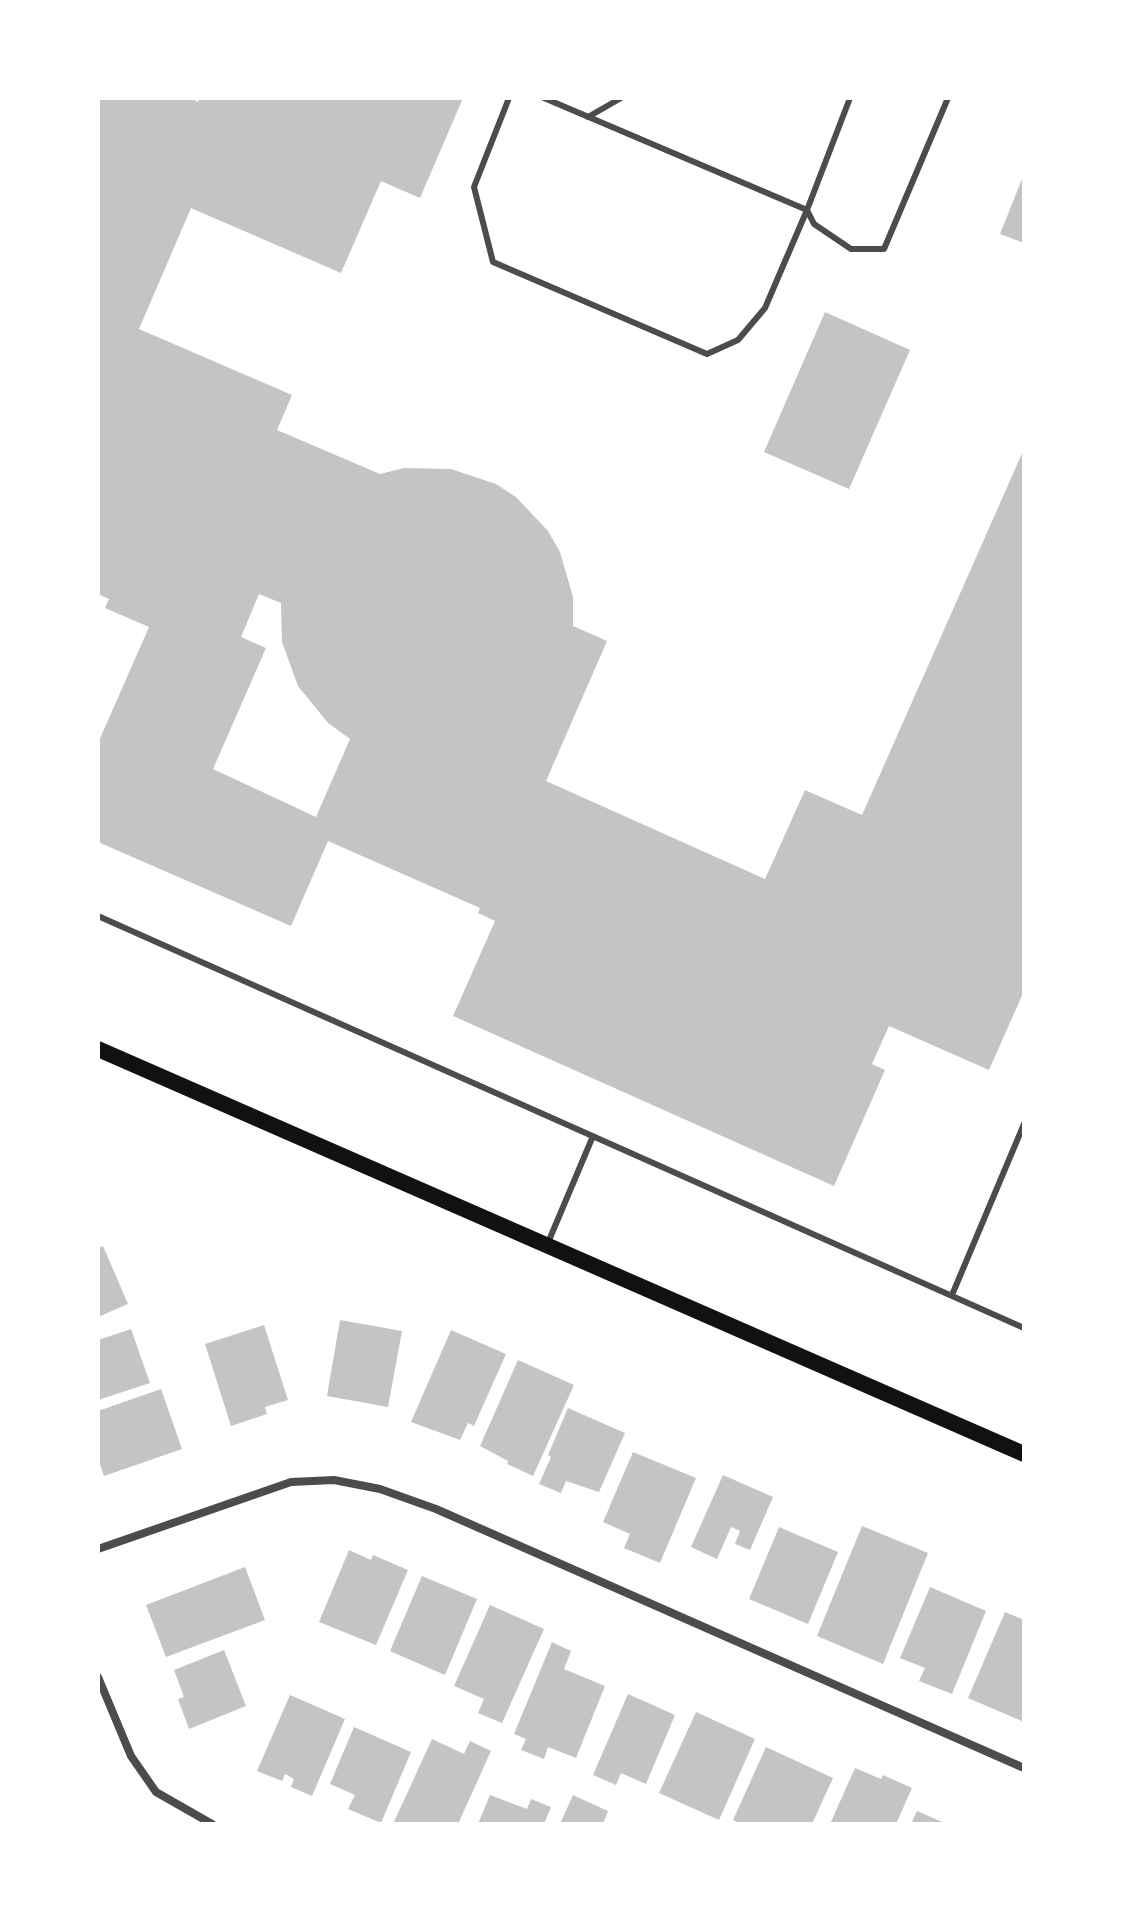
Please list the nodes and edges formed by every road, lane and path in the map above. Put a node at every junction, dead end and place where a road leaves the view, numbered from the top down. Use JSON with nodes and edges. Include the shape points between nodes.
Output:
{"nodes":[{"id":1,"x":509,"y":98,"type":"edge"},
{"id":2,"x":544,"y":98,"type":"edge"},
{"id":3,"x":621,"y":98,"type":"edge"},
{"id":4,"x":850,"y":98,"type":"edge"},
{"id":5,"x":948,"y":98,"type":"edge"},
{"id":6,"x":588,"y":117,"type":"junction"},
{"id":7,"x":807,"y":210,"type":"junction"},
{"id":8,"x":98,"y":916,"type":"edge"},
{"id":9,"x":98,"y":1049,"type":"edge"},
{"id":10,"x":1024,"y":1124,"type":"edge"},
{"id":11,"x":593,"y":1136,"type":"junction"},
{"id":12,"x":547,"y":1245,"type":"junction"},
{"id":13,"x":952,"y":1295,"type":"junction"},
{"id":14,"x":1024,"y":1328,"type":"edge"},
{"id":15,"x":1023,"y":1450,"type":"edge"},
{"id":16,"x":98,"y":1549,"type":"edge"},
{"id":17,"x":98,"y":1677,"type":"edge"},
{"id":18,"x":1024,"y":1768,"type":"edge"},
{"id":19,"x":212,"y":1824,"type":"edge"}],
"edges":[{"from":1,"to":7,"type":"lane","via":[[474,187],[493,262],[707,354],[738,340],[765,308]]},
{"from":2,"to":6,"type":"lane"},
{"from":3,"to":6,"type":"lane"},
{"from":4,"to":7,"type":"lane"},
{"from":5,"to":7,"type":"lane","via":[[884,249],[851,249],[814,224]]},
{"from":6,"to":7,"type":"lane"},
{"from":8,"to":11,"type":"lane"},
{"from":9,"to":12,"type":"main road"},
{"from":10,"to":13,"type":"lane"},
{"from":11,"to":12,"type":"lane"},
{"from":11,"to":13,"type":"lane"},
{"from":12,"to":15,"type":"main road"},
{"from":13,"to":14,"type":"lane"},
{"from":16,"to":18,"type":"street","via":[[291,1482],[334,1480],[380,1489]]},
{"from":17,"to":19,"type":"street","via":[[131,1756],[156,1792]]}]}
